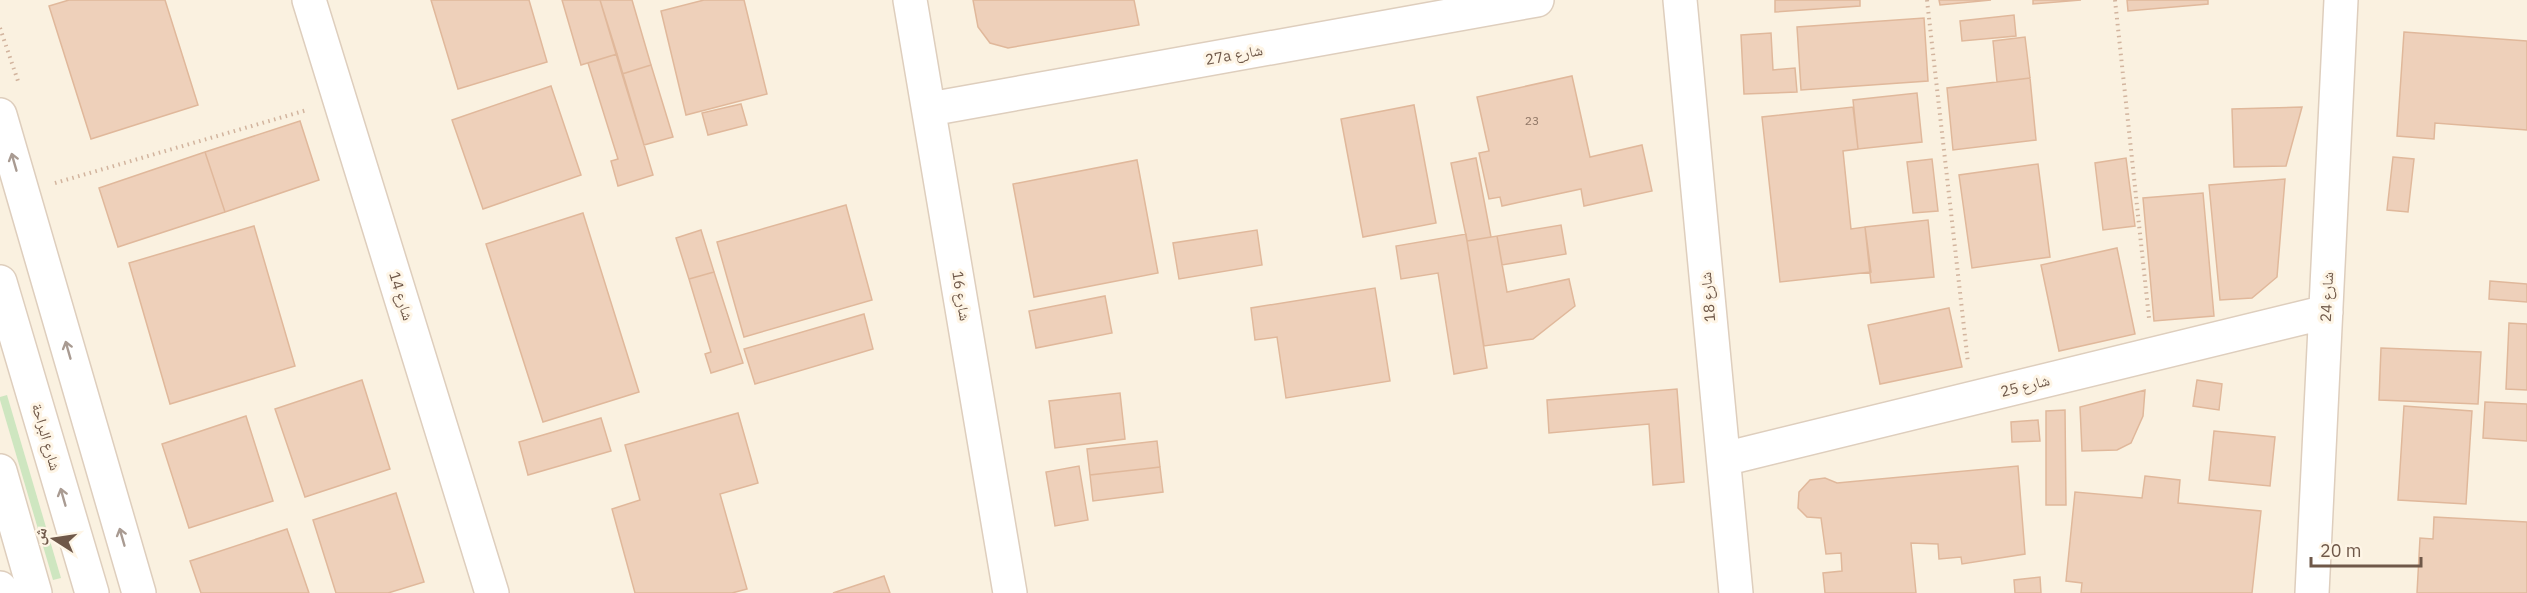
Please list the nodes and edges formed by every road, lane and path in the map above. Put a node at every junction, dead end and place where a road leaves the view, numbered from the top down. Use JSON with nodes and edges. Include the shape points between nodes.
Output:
{"nodes":[{"id":1,"x":309,"y":0,"type":"edge"},
{"id":2,"x":910,"y":0,"type":"edge"},
{"id":3,"x":1537,"y":0,"type":"edge"},
{"id":4,"x":1680,"y":0,"type":"edge"},
{"id":5,"x":1927,"y":0,"type":"edge"},
{"id":6,"x":2115,"y":0,"type":"edge"},
{"id":7,"x":2341,"y":0,"type":"edge"},
{"id":8,"x":340,"y":100,"type":"junction"},
{"id":9,"x":930,"y":109,"type":"junction"},
{"id":10,"x":0,"y":115,"type":"edge"},
{"id":11,"x":51,"y":184,"type":"dead end"},
{"id":12,"x":0,"y":282,"type":"edge"},
{"id":13,"x":2326,"y":312,"type":"junction"},
{"id":14,"x":2153,"y":354,"type":"junction"},
{"id":15,"x":1972,"y":398,"type":"junction"},
{"id":16,"x":1724,"y":459,"type":"junction"},
{"id":17,"x":0,"y":471,"type":"edge"},
{"id":18,"x":0,"y":588,"type":"edge"},
{"id":19,"x":3,"y":593,"type":"edge"},
{"id":20,"x":35,"y":593,"type":"edge"},
{"id":21,"x":92,"y":593,"type":"edge"},
{"id":22,"x":139,"y":593,"type":"edge"},
{"id":23,"x":492,"y":593,"type":"edge"},
{"id":24,"x":1010,"y":593,"type":"edge"},
{"id":25,"x":1736,"y":593,"type":"edge"},
{"id":26,"x":2312,"y":593,"type":"edge"}],
"edges":[{"from":1,"to":8,"type":"street","name":"شارع 14"},
{"from":2,"to":9,"type":"street","name":"شارع 16"},
{"from":3,"to":9,"type":"street","name":"27a شارع"},
{"from":4,"to":16,"type":"street","name":"شارع 18"},
{"from":5,"to":15,"type":"path"},
{"from":6,"to":14,"type":"path"},
{"from":7,"to":13,"type":"street","name":"شارع 24"},
{"from":8,"to":11,"type":"path"},
{"from":8,"to":23,"type":"street","name":"شارع 14"},
{"from":9,"to":24,"type":"street","name":"شارع 16"},
{"from":22,"to":10,"type":"street","one_way":true},
{"from":21,"to":12,"type":"street","name":"شارع البراحة","one_way":true},
{"from":13,"to":14,"type":"street","name":"شارع 25"},
{"from":13,"to":26,"type":"street","name":"شارع 24"},
{"from":14,"to":15,"type":"street","name":"شارع 25"},
{"from":15,"to":16,"type":"street","name":"شارع 25"},
{"from":16,"to":25,"type":"street","name":"شارع 18"},
{"from":17,"to":20,"type":"street"},
{"from":18,"to":19,"type":"street"}]}
